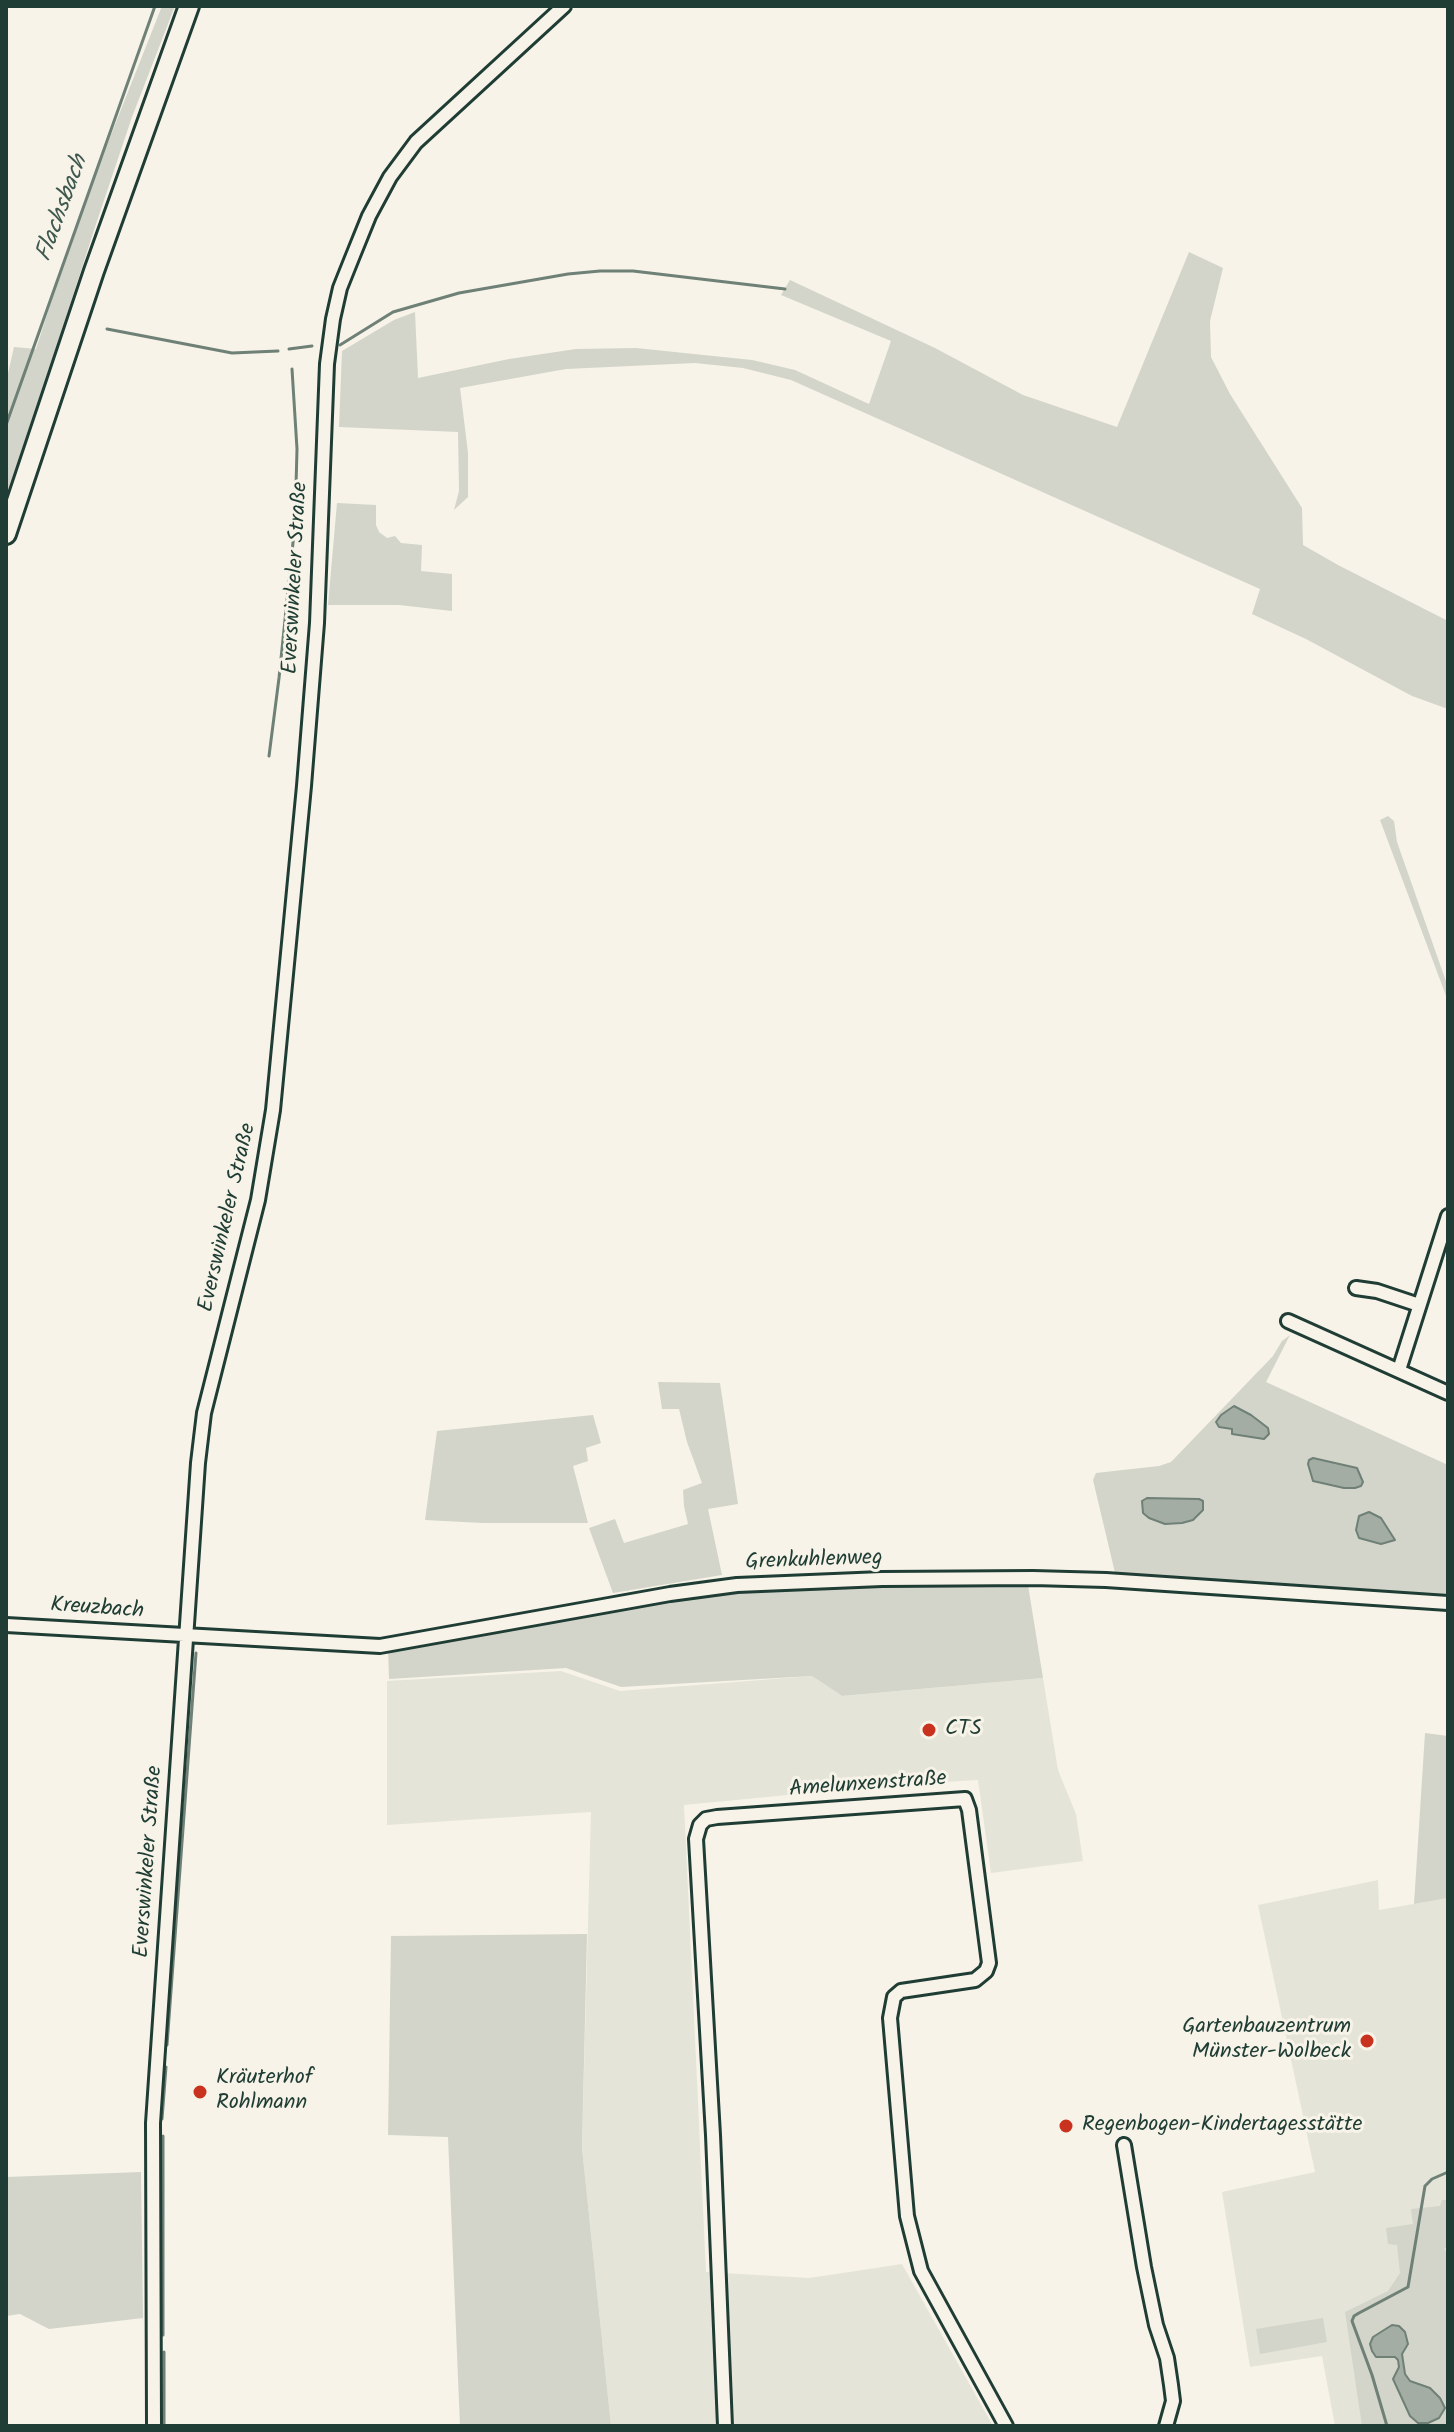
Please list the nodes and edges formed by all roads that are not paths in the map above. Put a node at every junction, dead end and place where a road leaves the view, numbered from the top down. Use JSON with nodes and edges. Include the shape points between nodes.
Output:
{"nodes":[{"id":1,"x":189,"y":6,"type":"edge"},
{"id":2,"x":564,"y":6,"type":"edge"},
{"id":3,"x":6,"y":534,"type":"edge"},
{"id":4,"x":1448,"y":1216,"type":"edge"},
{"id":5,"x":1356,"y":1288,"type":"dead end"},
{"id":6,"x":1419,"y":1305,"type":"junction"},
{"id":7,"x":1288,"y":1321,"type":"dead end"},
{"id":8,"x":1399,"y":1370,"type":"junction"},
{"id":9,"x":1448,"y":1393,"type":"edge"},
{"id":10,"x":1448,"y":1603,"type":"edge"},
{"id":11,"x":6,"y":1625,"type":"edge"},
{"id":12,"x":185,"y":1637,"type":"junction"},
{"id":13,"x":1124,"y":2145,"type":"dead end"},
{"id":14,"x":154,"y":2426,"type":"edge"},
{"id":15,"x":725,"y":2426,"type":"edge"},
{"id":16,"x":1006,"y":2426,"type":"edge"},
{"id":17,"x":1166,"y":2426,"type":"edge"}],
"edges":[{"from":1,"to":3,"type":"main road"},
{"from":2,"to":12,"type":"street","name":"Everswinkeler Straße","via":[[416,142],[369,216],[340,288],[327,364],[317,623],[273,1110],[258,1200],[204,1413]]},
{"from":4,"to":6,"type":"street"},
{"from":5,"to":6,"type":"street"},
{"from":6,"to":8,"type":"street"},
{"from":7,"to":8,"type":"street"},
{"from":8,"to":9,"type":"street"},
{"from":10,"to":12,"type":"street","name":"Grenkuhlenweg","via":[[1106,1580],[882,1579],[724,1586],[380,1646]]},
{"from":11,"to":12,"type":"street","name":"Kreuzbach"},
{"from":12,"to":14,"type":"street","name":"Everswinkeler Straße","via":[[153,2123]]},
{"from":13,"to":17,"type":"street","via":[[1144,2267],[1167,2358],[1173,2401]]},
{"from":15,"to":16,"type":"street","name":"Amelunxenstraße","via":[[696,1839],[700,1825],[717,1817],[965,1799],[989,1963],[975,1980],[901,1991],[894,1997],[890,2018],[907,2216],[921,2271]]}]}
